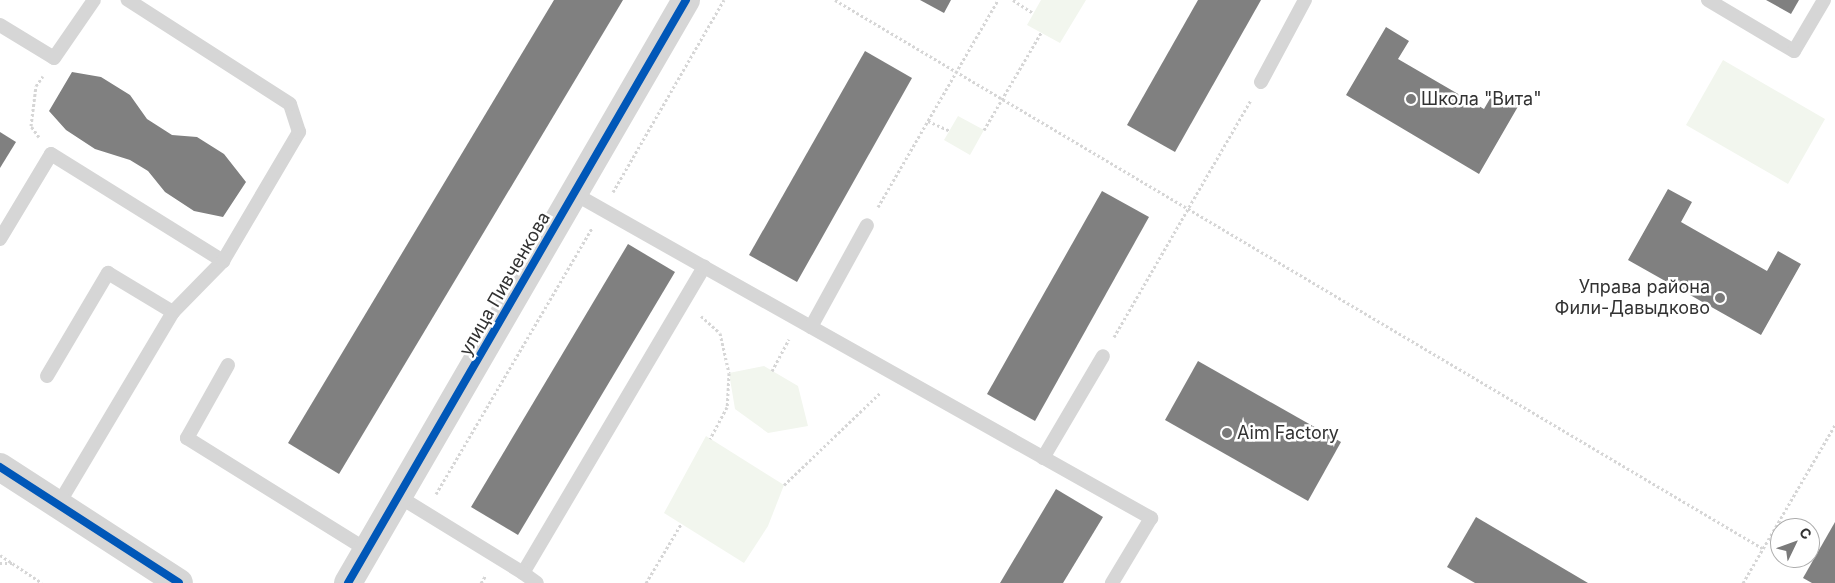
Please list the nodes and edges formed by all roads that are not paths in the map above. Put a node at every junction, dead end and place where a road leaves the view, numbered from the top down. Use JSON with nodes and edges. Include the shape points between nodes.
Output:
{"nodes":[{"id":1,"x":94,"y":0,"type":"edge"},
{"id":2,"x":128,"y":0,"type":"edge"},
{"id":3,"x":686,"y":0,"type":"edge"},
{"id":4,"x":1305,"y":0,"type":"edge"},
{"id":5,"x":1708,"y":0,"type":"edge"},
{"id":6,"x":1824,"y":0,"type":"edge"},
{"id":7,"x":0,"y":25,"type":"edge"},
{"id":8,"x":1261,"y":82,"type":"road end"},
{"id":9,"x":575,"y":194,"type":"junction"},
{"id":10,"x":867,"y":225,"type":"road end"},
{"id":11,"x":0,"y":239,"type":"edge"},
{"id":12,"x":223,"y":261,"type":"junction"},
{"id":13,"x":704,"y":267,"type":"junction"},
{"id":14,"x":173,"y":312,"type":"junction"},
{"id":15,"x":811,"y":327,"type":"junction"},
{"id":16,"x":1103,"y":356,"type":"road end"},
{"id":17,"x":228,"y":365,"type":"dead end"},
{"id":18,"x":47,"y":376,"type":"dead end"},
{"id":19,"x":1043,"y":458,"type":"junction"},
{"id":20,"x":0,"y":467,"type":"edge"},
{"id":21,"x":398,"y":496,"type":"junction"},
{"id":22,"x":58,"y":504,"type":"junction"},
{"id":23,"x":367,"y":550,"type":"junction"},
{"id":24,"x":523,"y":574,"type":"junction"},
{"id":25,"x":179,"y":583,"type":"edge"},
{"id":26,"x":348,"y":583,"type":"edge"},
{"id":27,"x":538,"y":583,"type":"edge"},
{"id":28,"x":1112,"y":583,"type":"edge"}],
"edges":[{"from":1,"to":7,"type":"lane","via":[[54,58]]},
{"from":2,"to":12,"type":"lane","via":[[290,104],[299,132]]},
{"from":3,"to":9,"type":"street","name":"улица Пивченкова"},
{"from":4,"to":8,"type":"lane"},
{"from":5,"to":6,"type":"lane","via":[[1794,51]]},
{"from":9,"to":13,"type":"lane"},
{"from":9,"to":21,"type":"street","name":"улица Пивченкова"},
{"from":10,"to":15,"type":"lane"},
{"from":11,"to":12,"type":"lane","via":[[51,154]]},
{"from":12,"to":14,"type":"lane"},
{"from":13,"to":15,"type":"lane"},
{"from":13,"to":24,"type":"lane"},
{"from":14,"to":18,"type":"lane","via":[[108,273]]},
{"from":14,"to":22,"type":"lane"},
{"from":15,"to":19,"type":"lane"},
{"from":16,"to":19,"type":"lane"},
{"from":17,"to":23,"type":"lane","via":[[187,438]]},
{"from":19,"to":28,"type":"lane","via":[[1150,518]]},
{"from":20,"to":22,"type":"street"},
{"from":21,"to":23,"type":"street","name":"улица Пивченкова"},
{"from":21,"to":24,"type":"lane"},
{"from":22,"to":25,"type":"street"},
{"from":23,"to":26,"type":"street","name":"улица Пивченкова"},
{"from":24,"to":27,"type":"lane"}]}
